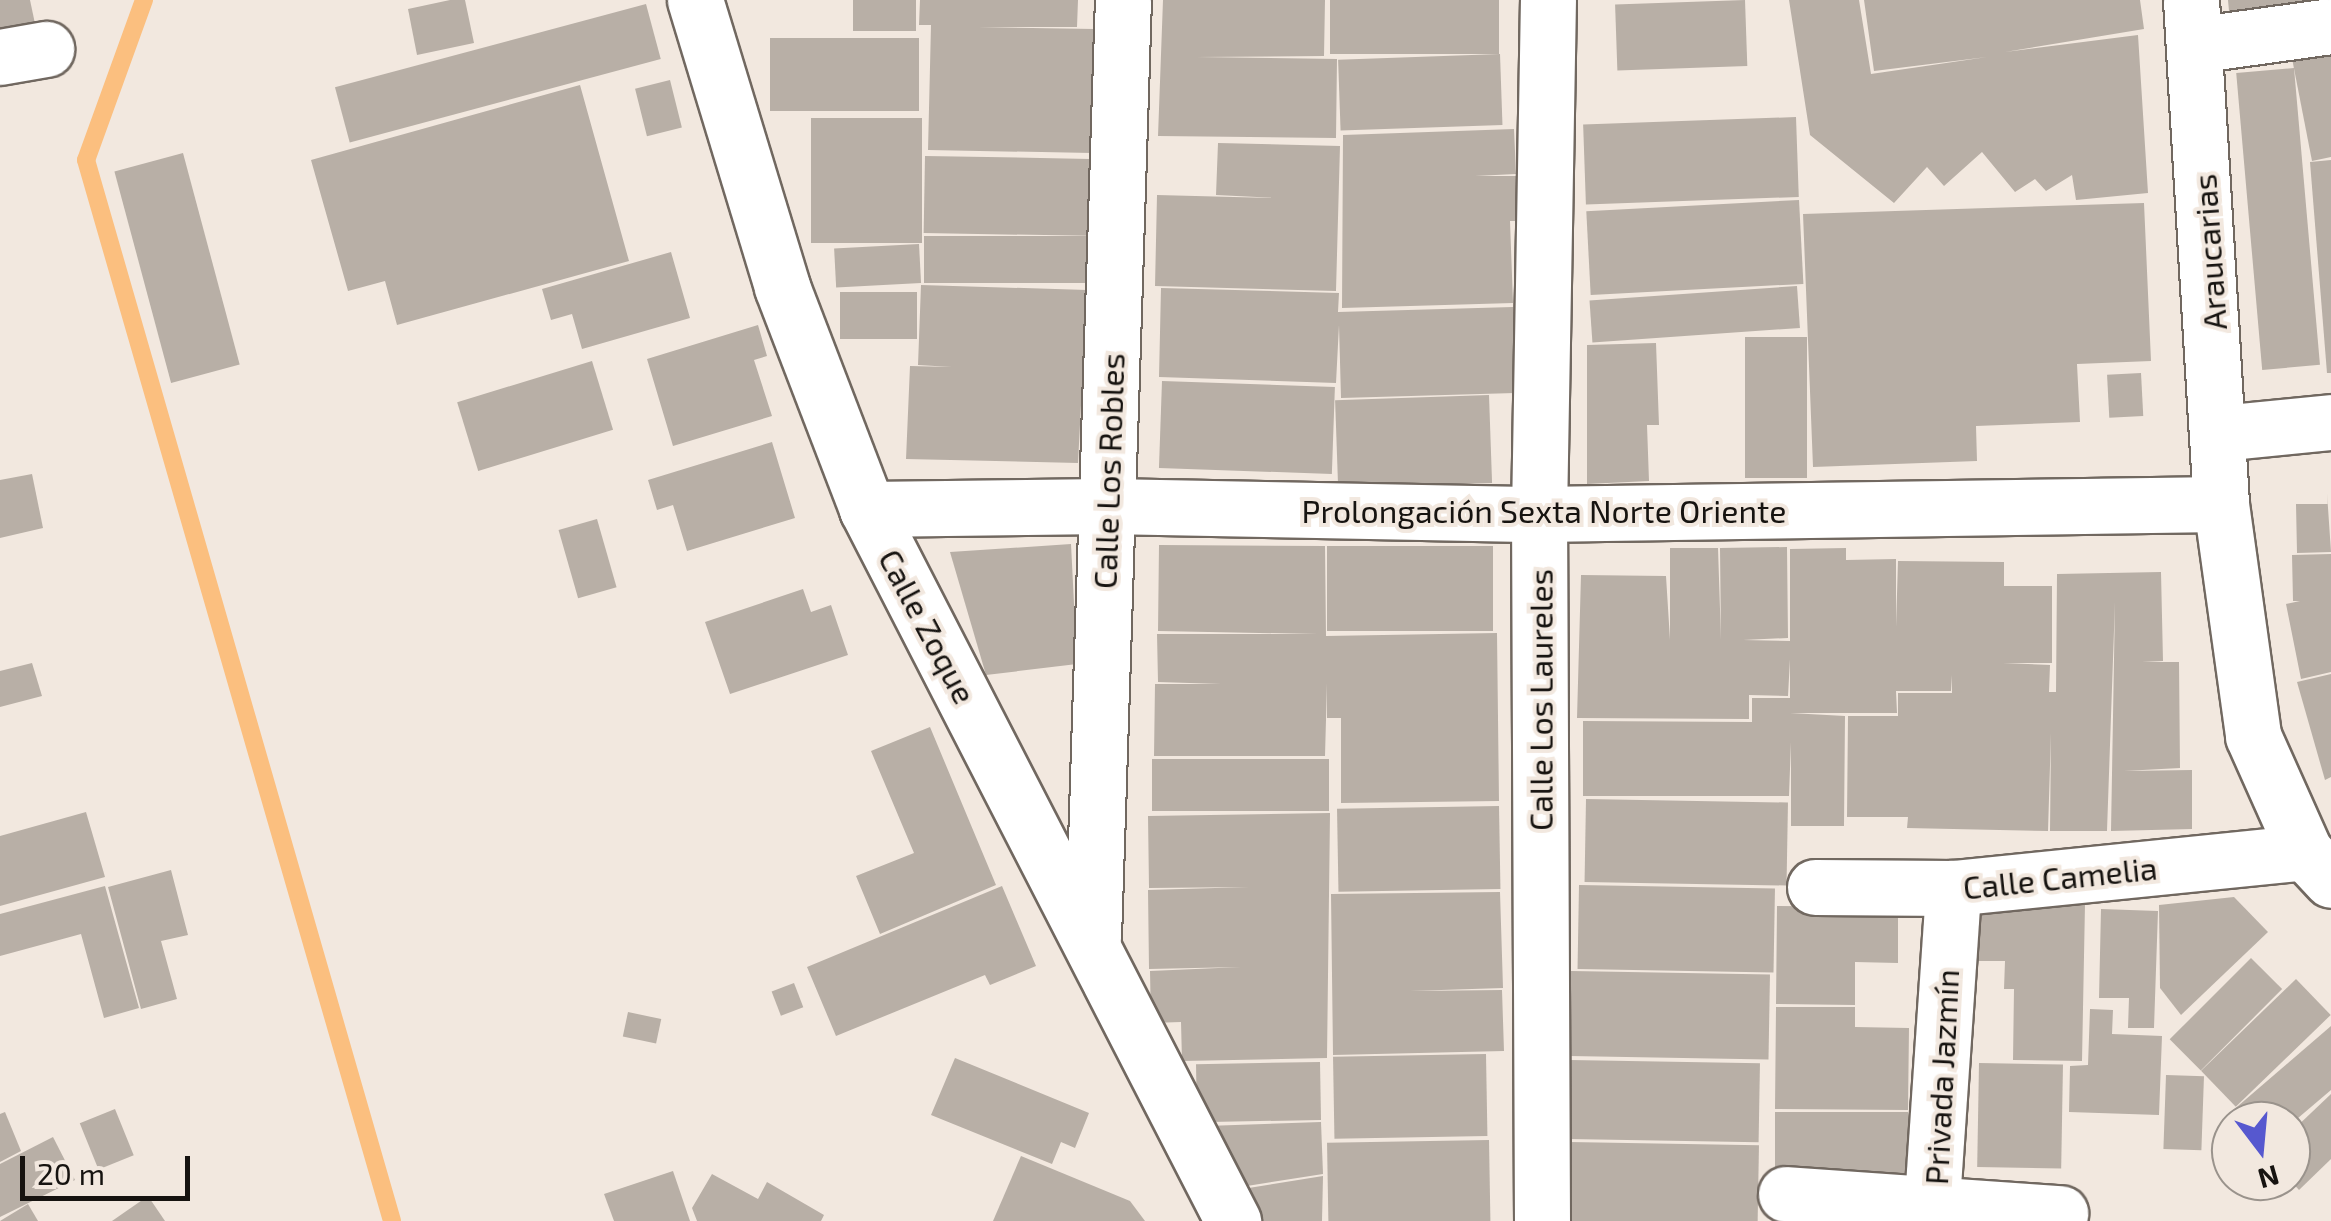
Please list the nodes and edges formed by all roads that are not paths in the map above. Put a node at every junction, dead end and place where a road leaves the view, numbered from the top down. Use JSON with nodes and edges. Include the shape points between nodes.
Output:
{"nodes":[{"id":1,"x":695,"y":0,"type":"edge"},
{"id":2,"x":1123,"y":0,"type":"edge"},
{"id":3,"x":1548,"y":0,"type":"edge"},
{"id":4,"x":2192,"y":22,"type":"edge"},
{"id":5,"x":2331,"y":26,"type":"edge"},
{"id":6,"x":2331,"y":422,"type":"edge"},
{"id":7,"x":2222,"y":433,"type":"junction"},
{"id":8,"x":2221,"y":504,"type":"junction"},
{"id":9,"x":1107,"y":506,"type":"junction"},
{"id":10,"x":867,"y":509,"type":"junction"},
{"id":11,"x":1539,"y":514,"type":"junction"},
{"id":12,"x":2318,"y":866,"type":"edge"},
{"id":13,"x":1814,"y":887,"type":"dead end"},
{"id":14,"x":1952,"y":888,"type":"junction"},
{"id":15,"x":1093,"y":942,"type":"junction"},
{"id":16,"x":1786,"y":1194,"type":"dead end"},
{"id":17,"x":1932,"y":1200,"type":"junction"},
{"id":18,"x":2060,"y":1213,"type":"dead end"},
{"id":19,"x":1233,"y":1221,"type":"edge"},
{"id":20,"x":1542,"y":1221,"type":"edge"}],
"edges":[{"from":1,"to":10,"type":"street","name":"Calle Zoque","via":[[782,287]]},
{"from":2,"to":9,"type":"street","name":"Calle Los Robles"},
{"from":3,"to":11,"type":"street","name":"Calle Los Laureles"},
{"from":4,"to":5,"type":"street"},
{"from":4,"to":7,"type":"street","name":"Araucarias"},
{"from":6,"to":7,"type":"street"},
{"from":7,"to":8,"type":"street","name":"Araucarias"},
{"from":8,"to":11,"type":"street","name":"Prolongación Sexta Norte Oriente"},
{"from":8,"to":12,"type":"street","name":"Araucarias","via":[[2253,736]]},
{"from":9,"to":10,"type":"street","name":"Prolongación Sexta Norte Oriente"},
{"from":9,"to":11,"type":"street","name":"Prolongación Sexta Norte Oriente"},
{"from":9,"to":15,"type":"street","name":"Calle Los Robles"},
{"from":10,"to":15,"type":"street","name":"Calle Zoque"},
{"from":11,"to":20,"type":"street","name":"Calle Los Laureles"},
{"from":12,"to":14,"type":"street","name":"Calle Camelia"},
{"from":13,"to":14,"type":"street","name":"Calle Camelia"},
{"from":14,"to":17,"type":"street","name":"Privada Jazmín"},
{"from":15,"to":19,"type":"street","name":"Calle Zoque"},
{"from":16,"to":17,"type":"street"},
{"from":17,"to":18,"type":"street","name":"Privada Jazmín"}]}
